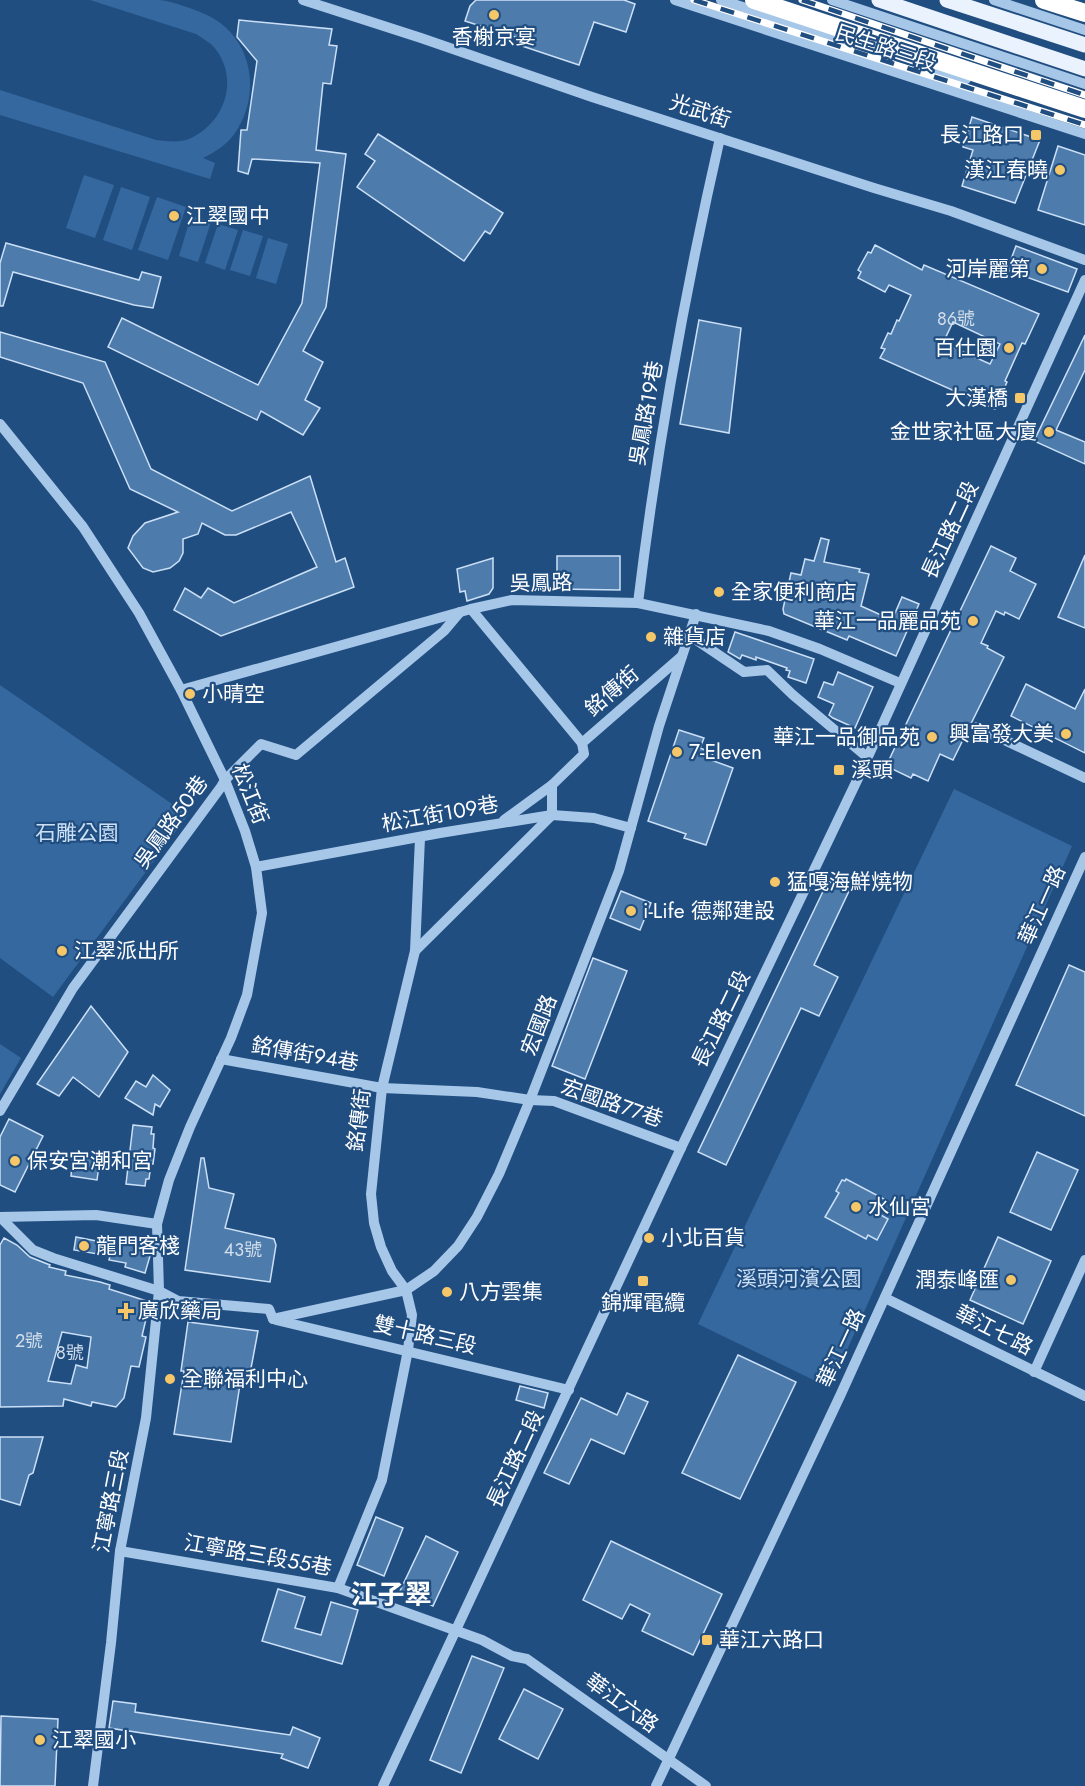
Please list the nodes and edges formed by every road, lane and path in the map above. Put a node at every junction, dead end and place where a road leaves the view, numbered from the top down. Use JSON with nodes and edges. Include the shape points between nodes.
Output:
{"nodes":[{"id":1,"x":303,"y":0,"type":"edge"},
{"id":2,"x":675,"y":0,"type":"edge"},
{"id":3,"x":721,"y":0,"type":"edge"},
{"id":4,"x":754,"y":0,"type":"edge"},
{"id":5,"x":832,"y":0,"type":"edge"},
{"id":6,"x":879,"y":0,"type":"edge"},
{"id":7,"x":947,"y":0,"type":"edge"},
{"id":8,"x":994,"y":0,"type":"edge"},
{"id":9,"x":1044,"y":0,"type":"edge"},
{"id":10,"x":1085,"y":14,"type":"edge"},
{"id":11,"x":1085,"y":30,"type":"edge"},
{"id":12,"x":1085,"y":45,"type":"edge"},
{"id":13,"x":1085,"y":69,"type":"edge"},
{"id":14,"x":1085,"y":84,"type":"edge"},
{"id":15,"x":1085,"y":109,"type":"edge"},
{"id":16,"x":1085,"y":118,"type":"edge"},
{"id":17,"x":1085,"y":134,"type":"edge"},
{"id":18,"x":720,"y":138,"type":"junction"},
{"id":19,"x":1085,"y":260,"type":"edge"},
{"id":20,"x":1085,"y":280,"type":"edge"},
{"id":21,"x":0,"y":424,"type":"edge"},
{"id":22,"x":638,"y":603,"type":"junction"},
{"id":23,"x":465,"y":610,"type":"junction"},
{"id":24,"x":696,"y":614,"type":"junction"},
{"id":25,"x":689,"y":635,"type":"junction"},
{"id":26,"x":682,"y":656,"type":"junction"},
{"id":27,"x":900,"y":683,"type":"junction"},
{"id":28,"x":181,"y":690,"type":"junction"},
{"id":29,"x":977,"y":727,"type":"dead end"},
{"id":30,"x":582,"y":743,"type":"junction"},
{"id":31,"x":867,"y":758,"type":"junction"},
{"id":32,"x":1085,"y":778,"type":"edge"},
{"id":33,"x":225,"y":780,"type":"junction"},
{"id":34,"x":552,"y":785,"type":"junction"},
{"id":35,"x":552,"y":815,"type":"junction"},
{"id":36,"x":501,"y":822,"type":"junction"},
{"id":37,"x":631,"y":828,"type":"junction"},
{"id":38,"x":420,"y":838,"type":"junction"},
{"id":39,"x":1085,"y":857,"type":"edge"},
{"id":40,"x":256,"y":867,"type":"junction"},
{"id":41,"x":415,"y":951,"type":"junction"},
{"id":42,"x":221,"y":1059,"type":"junction"},
{"id":43,"x":382,"y":1088,"type":"junction"},
{"id":44,"x":530,"y":1100,"type":"junction"},
{"id":45,"x":0,"y":1111,"type":"edge"},
{"id":46,"x":681,"y":1148,"type":"junction"},
{"id":47,"x":0,"y":1217,"type":"edge"},
{"id":48,"x":157,"y":1224,"type":"junction"},
{"id":49,"x":1085,"y":1260,"type":"edge"},
{"id":50,"x":406,"y":1290,"type":"junction"},
{"id":51,"x":159,"y":1291,"type":"junction"},
{"id":52,"x":885,"y":1298,"type":"junction"},
{"id":53,"x":273,"y":1319,"type":"junction"},
{"id":54,"x":408,"y":1350,"type":"junction"},
{"id":55,"x":1034,"y":1372,"type":"junction"},
{"id":56,"x":568,"y":1390,"type":"junction"},
{"id":57,"x":1085,"y":1396,"type":"edge"},
{"id":58,"x":120,"y":1551,"type":"junction"},
{"id":59,"x":338,"y":1588,"type":"junction"},
{"id":60,"x":456,"y":1631,"type":"junction"},
{"id":61,"x":512,"y":1656,"type":"joint"},
{"id":62,"x":668,"y":1760,"type":"junction"},
{"id":63,"x":93,"y":1786,"type":"edge"},
{"id":64,"x":383,"y":1786,"type":"edge"},
{"id":65,"x":656,"y":1786,"type":"edge"},
{"id":66,"x":706,"y":1786,"type":"edge"}],
"edges":[{"from":1,"to":18,"type":"street","name":"光武街"},
{"from":2,"to":17,"type":"street","name":"民生路三段"},
{"from":3,"to":16,"type":"street","name":"民生路三段"},
{"from":4,"to":15,"type":"highway"},
{"from":5,"to":14,"type":"street"},
{"from":6,"to":13,"type":"main road"},
{"from":7,"to":12,"type":"main road"},
{"from":8,"to":11,"type":"street"},
{"from":9,"to":10,"type":"highway"},
{"from":18,"to":19,"type":"street","name":"光武街","via":[[951,211]]},
{"from":18,"to":22,"type":"street","name":"吳鳳路19巷","via":[[699,231],[650,507]]},
{"from":20,"to":27,"type":"street","name":"長江路二段"},
{"from":21,"to":28,"type":"street","name":"松江街","via":[[83,527],[139,613]]},
{"from":22,"to":23,"type":"street","name":"吳鳳路","via":[[512,600]]},
{"from":22,"to":24,"type":"street","name":"吳鳳路"},
{"from":23,"to":28,"type":"street","name":"吳鳳路"},
{"from":23,"to":30,"type":"street"},
{"from":23,"to":33,"type":"street","name":"吳鳳路50巷","via":[[296,755],[261,744]]},
{"from":24,"to":25,"type":"street","name":"宏國路"},
{"from":24,"to":27,"type":"street","name":"吳鳳路","via":[[769,631]]},
{"from":25,"to":26,"type":"street","name":"宏國路"},
{"from":25,"to":31,"type":"street","via":[[744,672],[767,670]]},
{"from":26,"to":30,"type":"street","name":"銘傳街"},
{"from":26,"to":37,"type":"street","name":"宏國路"},
{"from":27,"to":31,"type":"street","name":"長江路二段"},
{"from":28,"to":33,"type":"street","name":"松江街"},
{"from":29,"to":32,"type":"street"},
{"from":30,"to":34,"type":"street","name":"銘傳街","via":[[584,754]]},
{"from":31,"to":46,"type":"street","name":"長江路二段"},
{"from":33,"to":40,"type":"street","name":"松江街"},
{"from":33,"to":45,"type":"street","name":"吳鳳路50巷","via":[[73,988]]},
{"from":34,"to":35,"type":"street"},
{"from":34,"to":36,"type":"street","name":"銘傳街"},
{"from":35,"to":36,"type":"street","name":"松江街109巷"},
{"from":35,"to":37,"type":"street","name":"松江街109巷","via":[[594,818]]},
{"from":35,"to":41,"type":"street"},
{"from":36,"to":38,"type":"street","name":"松江街109巷"},
{"from":37,"to":44,"type":"street","name":"宏國路","via":[[619,871]]},
{"from":38,"to":40,"type":"street","name":"松江街109巷"},
{"from":38,"to":41,"type":"street","name":"銘傳街"},
{"from":39,"to":52,"type":"street","name":"華江一路"},
{"from":40,"to":42,"type":"street","name":"松江街","via":[[262,913],[254,963],[247,995]]},
{"from":41,"to":43,"type":"street","name":"銘傳街"},
{"from":42,"to":43,"type":"street","name":"銘傳街94巷"},
{"from":42,"to":48,"type":"street","name":"松江街","via":[[169,1180]]},
{"from":43,"to":44,"type":"street","name":"銘傳街94巷","via":[[477,1092]]},
{"from":43,"to":50,"type":"street","name":"銘傳街","via":[[370,1194],[381,1247]]},
{"from":44,"to":46,"type":"street","name":"宏國路77巷","via":[[554,1101]]},
{"from":44,"to":50,"type":"street","name":"宏國路","via":[[500,1174],[471,1227],[434,1271]]},
{"from":46,"to":56,"type":"street","name":"長江路二段"},
{"from":47,"to":48,"type":"street","via":[[96,1215]]},
{"from":47,"to":51,"type":"street","via":[[33,1250]]},
{"from":48,"to":51,"type":"street","name":"江寧路三段"},
{"from":49,"to":55,"type":"street"},
{"from":50,"to":53,"type":"street","name":"宏國路"},
{"from":50,"to":54,"type":"street","via":[[412,1315]]},
{"from":51,"to":53,"type":"street","name":"雙十路三段","via":[[178,1301],[269,1309]]},
{"from":51,"to":58,"type":"street","name":"江寧路三段","via":[[146,1418]]},
{"from":52,"to":55,"type":"street","name":"華江七路"},
{"from":52,"to":62,"type":"street","name":"華江一路"},
{"from":53,"to":54,"type":"street","name":"雙十路三段"},
{"from":54,"to":56,"type":"street","name":"雙十路三段"},
{"from":54,"to":59,"type":"street","via":[[382,1480]]},
{"from":55,"to":57,"type":"street","name":"華江七路"},
{"from":56,"to":60,"type":"street","name":"長江路二段"},
{"from":58,"to":59,"type":"street","name":"江寧路三段55巷"},
{"from":58,"to":63,"type":"street","name":"江寧路三段"},
{"from":59,"to":60,"type":"street","name":"江寧路三段55巷"},
{"from":60,"to":61,"type":"street","name":"江寧路三段55巷"},
{"from":60,"to":64,"type":"street","name":"長江路二段"},
{"from":61,"to":62,"type":"street","name":"華江六路","via":[[527,1659]]},
{"from":62,"to":65,"type":"street","name":"華江一路"},
{"from":62,"to":66,"type":"street","name":"華江六路"}]}
